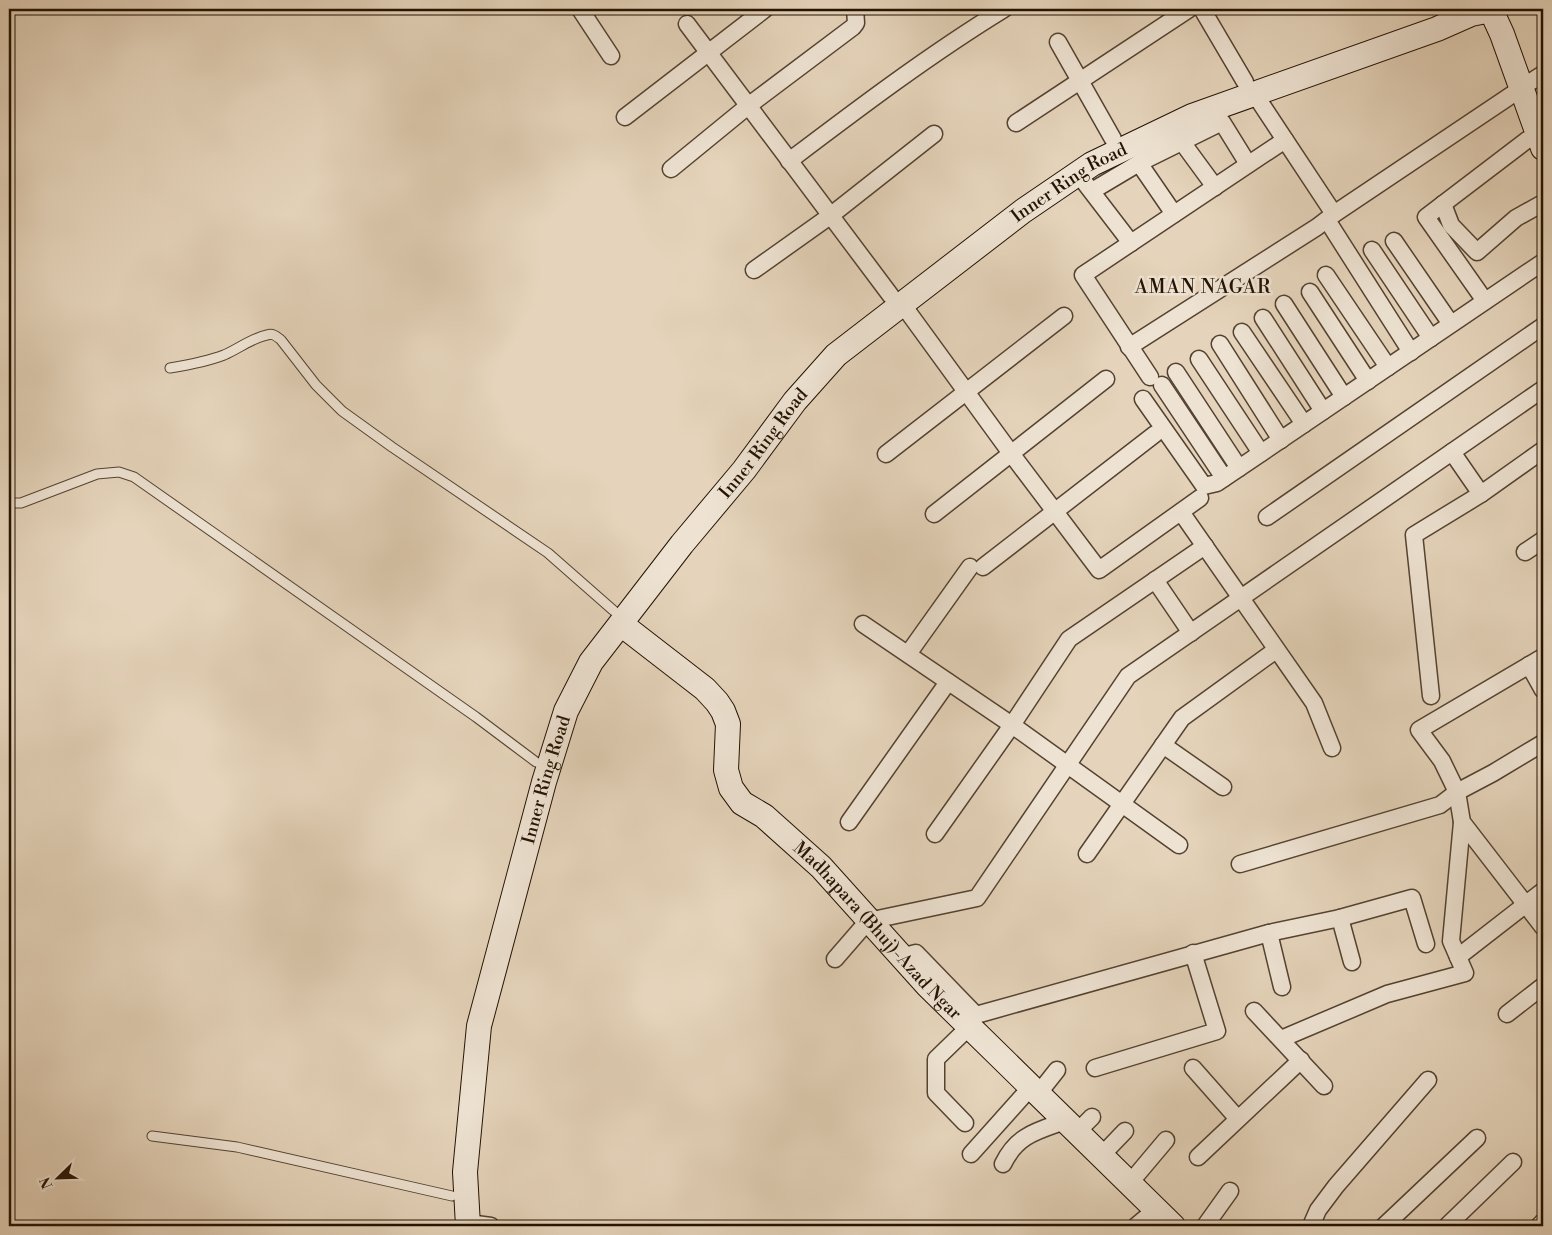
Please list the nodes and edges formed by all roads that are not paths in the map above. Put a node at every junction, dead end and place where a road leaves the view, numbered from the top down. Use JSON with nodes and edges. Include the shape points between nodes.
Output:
{"nodes":[{"id":1,"x":580,"y":9,"type":"edge"},
{"id":2,"x":765,"y":9,"type":"edge"},
{"id":3,"x":855,"y":9,"type":"edge"},
{"id":4,"x":1004,"y":9,"type":"edge"},
{"id":5,"x":1189,"y":9,"type":"edge"},
{"id":6,"x":1202,"y":9,"type":"edge"},
{"id":7,"x":1447,"y":9,"type":"edge"},
{"id":8,"x":1499,"y":9,"type":"edge"},
{"id":9,"x":687,"y":24,"type":"dead end"},
{"id":10,"x":1058,"y":42,"type":"dead end"},
{"id":11,"x":708,"y":52,"type":"junction"},
{"id":12,"x":611,"y":56,"type":"dead end"},
{"id":13,"x":1079,"y":80,"type":"junction"},
{"id":14,"x":1532,"y":81,"type":"edge"},
{"id":15,"x":1249,"y":88,"type":"junction"},
{"id":16,"x":748,"y":106,"type":"junction"},
{"id":17,"x":1543,"y":112,"type":"edge"},
{"id":18,"x":625,"y":117,"type":"dead end"},
{"id":19,"x":1016,"y":123,"type":"dead end"},
{"id":20,"x":934,"y":134,"type":"dead end"},
{"id":21,"x":1113,"y":139,"type":"junction"},
{"id":22,"x":1285,"y":140,"type":"junction"},
{"id":23,"x":1541,"y":141,"type":"edge"},
{"id":24,"x":1182,"y":142,"type":"junction"},
{"id":25,"x":789,"y":161,"type":"junction"},
{"id":26,"x":1139,"y":163,"type":"junction"},
{"id":27,"x":1248,"y":164,"type":"junction"},
{"id":28,"x":671,"y":169,"type":"dead end"},
{"id":29,"x":1085,"y":182,"type":"junction"},
{"id":30,"x":1215,"y":187,"type":"junction"},
{"id":31,"x":1443,"y":204,"type":"junction"},
{"id":32,"x":1543,"y":204,"type":"edge"},
{"id":33,"x":1174,"y":214,"type":"junction"},
{"id":34,"x":830,"y":216,"type":"junction"},
{"id":35,"x":1330,"y":217,"type":"junction"},
{"id":36,"x":1394,"y":241,"type":"dead end"},
{"id":37,"x":1131,"y":243,"type":"junction"},
{"id":38,"x":1372,"y":250,"type":"dead end"},
{"id":39,"x":1543,"y":262,"type":"edge"},
{"id":40,"x":754,"y":270,"type":"dead end"},
{"id":41,"x":1326,"y":275,"type":"dead end"},
{"id":42,"x":1310,"y":292,"type":"dead end"},
{"id":43,"x":897,"y":300,"type":"junction"},
{"id":44,"x":1485,"y":301,"type":"junction"},
{"id":45,"x":1284,"y":304,"type":"dead end"},
{"id":46,"x":1064,"y":316,"type":"dead end"},
{"id":47,"x":1263,"y":318,"type":"dead end"},
{"id":48,"x":1450,"y":324,"type":"junction"},
{"id":49,"x":1543,"y":326,"type":"edge"},
{"id":50,"x":1242,"y":332,"type":"dead end"},
{"id":51,"x":1431,"y":338,"type":"junction"},
{"id":52,"x":1220,"y":344,"type":"dead end"},
{"id":53,"x":1129,"y":347,"type":"junction"},
{"id":54,"x":1411,"y":352,"type":"junction"},
{"id":55,"x":1199,"y":359,"type":"dead end"},
{"id":56,"x":1388,"y":367,"type":"junction"},
{"id":57,"x":170,"y":368,"type":"dead end"},
{"id":58,"x":1176,"y":372,"type":"dead end"},
{"id":59,"x":1106,"y":379,"type":"dead end"},
{"id":60,"x":1368,"y":381,"type":"junction"},
{"id":61,"x":1543,"y":389,"type":"edge"},
{"id":62,"x":968,"y":393,"type":"junction"},
{"id":63,"x":1344,"y":397,"type":"junction"},
{"id":64,"x":1144,"y":399,"type":"dead end"},
{"id":65,"x":1323,"y":411,"type":"junction"},
{"id":66,"x":1304,"y":424,"type":"junction"},
{"id":67,"x":1155,"y":434,"type":"dead end"},
{"id":68,"x":1281,"y":440,"type":"junction"},
{"id":69,"x":1543,"y":450,"type":"edge"},
{"id":70,"x":1010,"y":452,"type":"junction"},
{"id":71,"x":1452,"y":452,"type":"junction"},
{"id":72,"x":1261,"y":453,"type":"junction"},
{"id":73,"x":886,"y":454,"type":"dead end"},
{"id":74,"x":1239,"y":468,"type":"junction"},
{"id":75,"x":1224,"y":478,"type":"junction"},
{"id":76,"x":1481,"y":494,"type":"junction"},
{"id":77,"x":1200,"y":498,"type":"dead end"},
{"id":78,"x":9,"y":503,"type":"edge"},
{"id":79,"x":1054,"y":511,"type":"junction"},
{"id":80,"x":1181,"y":512,"type":"junction"},
{"id":81,"x":934,"y":514,"type":"dead end"},
{"id":82,"x":1267,"y":517,"type":"dead end"},
{"id":83,"x":1543,"y":540,"type":"edge"},
{"id":84,"x":1205,"y":546,"type":"junction"},
{"id":85,"x":1525,"y":552,"type":"dead end"},
{"id":86,"x":1155,"y":580,"type":"junction"},
{"id":87,"x":1241,"y":598,"type":"junction"},
{"id":88,"x":617,"y":617,"type":"junction"},
{"id":89,"x":863,"y":624,"type":"dead end"},
{"id":90,"x":1191,"y":633,"type":"junction"},
{"id":91,"x":1276,"y":650,"type":"junction"},
{"id":92,"x":908,"y":654,"type":"junction"},
{"id":93,"x":1536,"y":661,"type":"edge"},
{"id":94,"x":948,"y":682,"type":"junction"},
{"id":95,"x":1543,"y":690,"type":"edge"},
{"id":96,"x":1431,"y":696,"type":"dead end"},
{"id":97,"x":1012,"y":725,"type":"junction"},
{"id":98,"x":1543,"y":742,"type":"edge"},
{"id":99,"x":1162,"y":745,"type":"junction"},
{"id":100,"x":1332,"y":748,"type":"dead end"},
{"id":101,"x":536,"y":762,"type":"junction"},
{"id":102,"x":1068,"y":766,"type":"junction"},
{"id":103,"x":1223,"y":787,"type":"dead end"},
{"id":104,"x":1458,"y":792,"type":"junction"},
{"id":105,"x":1121,"y":804,"type":"junction"},
{"id":106,"x":849,"y":822,"type":"dead end"},
{"id":107,"x":1462,"y":822,"type":"junction"},
{"id":108,"x":935,"y":834,"type":"dead end"},
{"id":109,"x":1179,"y":845,"type":"dead end"},
{"id":110,"x":1087,"y":854,"type":"dead end"},
{"id":111,"x":1240,"y":864,"type":"dead end"},
{"id":112,"x":1543,"y":891,"type":"edge"},
{"id":113,"x":1525,"y":905,"type":"junction"},
{"id":114,"x":1340,"y":918,"type":"junction"},
{"id":115,"x":868,"y":921,"type":"junction"},
{"id":116,"x":1543,"y":927,"type":"edge"},
{"id":117,"x":1269,"y":933,"type":"junction"},
{"id":118,"x":1426,"y":944,"type":"dead end"},
{"id":119,"x":1193,"y":953,"type":"junction"},
{"id":120,"x":901,"y":957,"type":"junction"},
{"id":121,"x":1458,"y":957,"type":"junction"},
{"id":122,"x":836,"y":959,"type":"dead end"},
{"id":123,"x":1352,"y":962,"type":"dead end"},
{"id":124,"x":1543,"y":986,"type":"edge"},
{"id":125,"x":1282,"y":987,"type":"dead end"},
{"id":126,"x":1254,"y":1011,"type":"dead end"},
{"id":127,"x":1507,"y":1014,"type":"dead end"},
{"id":128,"x":969,"y":1027,"type":"junction"},
{"id":129,"x":1281,"y":1039,"type":"junction"},
{"id":130,"x":1301,"y":1060,"type":"junction"},
{"id":131,"x":1096,"y":1068,"type":"dead end"},
{"id":132,"x":1193,"y":1068,"type":"dead end"},
{"id":133,"x":1057,"y":1070,"type":"dead end"},
{"id":134,"x":1428,"y":1080,"type":"dead end"},
{"id":135,"x":1324,"y":1086,"type":"dead end"},
{"id":136,"x":1034,"y":1090,"type":"junction"},
{"id":137,"x":1238,"y":1119,"type":"junction"},
{"id":138,"x":964,"y":1123,"type":"dead end"},
{"id":139,"x":1078,"y":1123,"type":"junction"},
{"id":140,"x":1125,"y":1131,"type":"dead end"},
{"id":141,"x":152,"y":1136,"type":"dead end"},
{"id":142,"x":1477,"y":1138,"type":"dead end"},
{"id":143,"x":1166,"y":1140,"type":"dead end"},
{"id":144,"x":970,"y":1154,"type":"dead end"},
{"id":145,"x":1101,"y":1156,"type":"junction"},
{"id":146,"x":1198,"y":1157,"type":"dead end"},
{"id":147,"x":1513,"y":1162,"type":"dead end"},
{"id":148,"x":1002,"y":1164,"type":"dead end"},
{"id":149,"x":1128,"y":1184,"type":"junction"},
{"id":150,"x":1230,"y":1190,"type":"dead end"},
{"id":151,"x":452,"y":1196,"type":"junction"},
{"id":152,"x":1156,"y":1210,"type":"junction"},
{"id":153,"x":1543,"y":1222,"type":"edge"},
{"id":154,"x":463,"y":1225,"type":"edge"},
{"id":155,"x":491,"y":1226,"type":"edge"},
{"id":156,"x":1136,"y":1226,"type":"edge"},
{"id":157,"x":1172,"y":1226,"type":"edge"},
{"id":158,"x":1205,"y":1226,"type":"edge"},
{"id":159,"x":1311,"y":1226,"type":"edge"},
{"id":160,"x":1384,"y":1226,"type":"edge"},
{"id":161,"x":1447,"y":1226,"type":"edge"},
{"id":162,"x":1540,"y":1226,"type":"edge"}],
"edges":[{"from":1,"to":12,"type":"street"},
{"from":2,"to":11,"type":"street"},
{"from":3,"to":16,"type":"street","via":[[856,23],[853,27]]},
{"from":4,"to":25,"type":"street","via":[[901,76]]},
{"from":5,"to":13,"type":"street"},
{"from":6,"to":15,"type":"street"},
{"from":7,"to":15,"type":"main road","name":"Inner Ring Road"},
{"from":8,"to":14,"type":"main road","via":[[1502,34]]},
{"from":8,"to":15,"type":"main road","name":"Inner Ring Road","via":[[1471,14],[1437,29]]},
{"from":9,"to":11,"type":"street"},
{"from":10,"to":13,"type":"street"},
{"from":11,"to":16,"type":"street"},
{"from":11,"to":18,"type":"street"},
{"from":13,"to":19,"type":"street"},
{"from":13,"to":21,"type":"street"},
{"from":14,"to":17,"type":"main road"},
{"from":14,"to":23,"type":"main road"},
{"from":14,"to":35,"type":"street"},
{"from":15,"to":21,"type":"main road","name":"Inner Ring Road","via":[[1187,103]]},
{"from":15,"to":22,"type":"street"},
{"from":15,"to":29,"type":"main road","name":"Inner Ring Road","via":[[1092,164]]},
{"from":16,"to":25,"type":"street"},
{"from":16,"to":28,"type":"street"},
{"from":20,"to":34,"type":"street"},
{"from":21,"to":43,"type":"main road","name":"Inner Ring Road","via":[[1086,152],[1015,200]]},
{"from":22,"to":27,"type":"street"},
{"from":22,"to":35,"type":"street"},
{"from":23,"to":31,"type":"street","via":[[1527,140]]},
{"from":24,"to":26,"type":"street"},
{"from":24,"to":27,"type":"street","via":[[1222,122]]},
{"from":24,"to":30,"type":"street"},
{"from":25,"to":34,"type":"street"},
{"from":26,"to":29,"type":"street"},
{"from":26,"to":33,"type":"street"},
{"from":27,"to":30,"type":"street"},
{"from":29,"to":37,"type":"street"},
{"from":29,"to":43,"type":"main road","name":"Inner Ring Road","via":[[1023,211]]},
{"from":30,"to":33,"type":"street"},
{"from":31,"to":32,"type":"street","via":[[1451,224],[1477,252],[1516,218]]},
{"from":31,"to":44,"type":"street","via":[[1426,217]]},
{"from":33,"to":37,"type":"street"},
{"from":34,"to":40,"type":"street"},
{"from":34,"to":43,"type":"street"},
{"from":35,"to":53,"type":"street"},
{"from":35,"to":54,"type":"street"},
{"from":36,"to":48,"type":"street"},
{"from":37,"to":53,"type":"street","via":[[1083,275]]},
{"from":38,"to":51,"type":"street"},
{"from":39,"to":44,"type":"street"},
{"from":41,"to":56,"type":"street"},
{"from":42,"to":60,"type":"street"},
{"from":43,"to":62,"type":"street"},
{"from":43,"to":88,"type":"main road","name":"Inner Ring Road","via":[[827,344],[784,393],[734,462],[672,535]]},
{"from":44,"to":48,"type":"street"},
{"from":45,"to":63,"type":"street"},
{"from":46,"to":62,"type":"street"},
{"from":47,"to":65,"type":"street"},
{"from":48,"to":51,"type":"street"},
{"from":49,"to":82,"type":"street"},
{"from":50,"to":66,"type":"street"},
{"from":51,"to":54,"type":"street"},
{"from":52,"to":68,"type":"street"},
{"from":53,"to":75,"type":"street"},
{"from":54,"to":56,"type":"street"},
{"from":55,"to":72,"type":"street"},
{"from":56,"to":60,"type":"street"},
{"from":57,"to":88,"type":"lane","via":[[206,361],[268,334],[274,335],[342,411],[548,553]]},
{"from":58,"to":74,"type":"street"},
{"from":59,"to":70,"type":"street"},
{"from":60,"to":63,"type":"street"},
{"from":61,"to":71,"type":"street"},
{"from":62,"to":70,"type":"street"},
{"from":62,"to":73,"type":"street"},
{"from":63,"to":65,"type":"street"},
{"from":64,"to":75,"type":"street","via":[[1204,486]]},
{"from":65,"to":66,"type":"street"},
{"from":66,"to":68,"type":"street"},
{"from":67,"to":79,"type":"street"},
{"from":68,"to":72,"type":"street"},
{"from":69,"to":76,"type":"street"},
{"from":70,"to":79,"type":"street"},
{"from":70,"to":81,"type":"street"},
{"from":71,"to":76,"type":"street"},
{"from":71,"to":87,"type":"street"},
{"from":72,"to":74,"type":"street"},
{"from":74,"to":75,"type":"street"},
{"from":76,"to":96,"type":"street","via":[[1414,535]]},
{"from":77,"to":80,"type":"street"},
{"from":78,"to":101,"type":"lane","via":[[21,503],[97,474],[118,472],[134,477]]},
{"from":79,"to":80,"type":"street","via":[[1099,570]]},
{"from":79,"to":92,"type":"street","via":[[977,567]]},
{"from":80,"to":84,"type":"street"},
{"from":83,"to":85,"type":"street"},
{"from":84,"to":86,"type":"street"},
{"from":84,"to":87,"type":"street"},
{"from":86,"to":90,"type":"street"},
{"from":86,"to":97,"type":"street","via":[[1069,639]]},
{"from":87,"to":90,"type":"street"},
{"from":87,"to":91,"type":"street"},
{"from":88,"to":101,"type":"main road","name":"Inner Ring Road","via":[[575,663],[554,706]]},
{"from":88,"to":115,"type":"main road","name":"Madhapara (Bhuj)-Azad Ngar","via":[[717,702],[728,724],[726,770],[731,788],[742,802],[764,816],[821,867]]},
{"from":88,"to":154,"type":"main road","name":"Inner Ring Road","via":[[566,711],[479,1026]]},
{"from":89,"to":92,"type":"street"},
{"from":90,"to":102,"type":"street","via":[[1128,676]]},
{"from":91,"to":99,"type":"street","via":[[1182,718]]},
{"from":91,"to":100,"type":"street","via":[[1314,703]]},
{"from":92,"to":94,"type":"street"},
{"from":93,"to":95,"type":"street"},
{"from":93,"to":104,"type":"street","via":[[1419,730],[1442,760]]},
{"from":94,"to":97,"type":"street"},
{"from":94,"to":106,"type":"street"},
{"from":97,"to":102,"type":"street"},
{"from":97,"to":108,"type":"street"},
{"from":98,"to":104,"type":"street"},
{"from":99,"to":103,"type":"street"},
{"from":99,"to":105,"type":"street"},
{"from":101,"to":151,"type":"main road","name":"Inner Ring Road","via":[[466,1024],[451,1171]]},
{"from":102,"to":105,"type":"street"},
{"from":102,"to":115,"type":"street","via":[[977,898]]},
{"from":104,"to":107,"type":"street"},
{"from":104,"to":111,"type":"street","via":[[1440,805]]},
{"from":105,"to":109,"type":"street"},
{"from":105,"to":110,"type":"street"},
{"from":107,"to":113,"type":"street"},
{"from":107,"to":121,"type":"street","via":[[1451,941]]},
{"from":112,"to":113,"type":"street"},
{"from":113,"to":116,"type":"street"},
{"from":113,"to":121,"type":"street"},
{"from":114,"to":117,"type":"street"},
{"from":114,"to":118,"type":"street","via":[[1412,898]]},
{"from":114,"to":123,"type":"street"},
{"from":115,"to":120,"type":"main road","name":"Madhapara (Bhuj)-Azad Ngar"},
{"from":115,"to":122,"type":"street"},
{"from":117,"to":119,"type":"street"},
{"from":117,"to":125,"type":"street"},
{"from":119,"to":120,"type":"street","via":[[976,1015],[916,953]]},
{"from":119,"to":131,"type":"street","via":[[1217,1031]]},
{"from":120,"to":128,"type":"main road","name":"Madhapara (Bhuj)-Azad Ngar"},
{"from":121,"to":129,"type":"street","via":[[1465,973],[1387,994]]},
{"from":124,"to":127,"type":"street"},
{"from":126,"to":129,"type":"street"},
{"from":128,"to":136,"type":"main road","name":"Madhapara (Bhuj)-Azad Ngar"},
{"from":128,"to":138,"type":"street","via":[[936,1059],[936,1093]]},
{"from":129,"to":130,"type":"street"},
{"from":130,"to":135,"type":"street"},
{"from":130,"to":137,"type":"street"},
{"from":132,"to":137,"type":"street"},
{"from":133,"to":136,"type":"street"},
{"from":134,"to":159,"type":"street","via":[[1336,1186],[1318,1210]]},
{"from":136,"to":139,"type":"main road","name":"Madhapara (Bhuj)-Azad Ngar"},
{"from":136,"to":144,"type":"street"},
{"from":137,"to":146,"type":"street"},
{"from":139,"to":145,"type":"main road","name":"Madhapara (Bhuj)-Azad Ngar"},
{"from":139,"to":148,"type":"street","via":[[1034,1132],[1014,1146]]},
{"from":140,"to":145,"type":"street"},
{"from":141,"to":151,"type":"lane","via":[[237,1147]]},
{"from":142,"to":160,"type":"street"},
{"from":143,"to":149,"type":"street"},
{"from":145,"to":149,"type":"main road","name":"Madhapara (Bhuj)-Azad Ngar"},
{"from":147,"to":161,"type":"street"},
{"from":149,"to":152,"type":"main road","name":"Madhapara (Bhuj)-Azad Ngar"},
{"from":150,"to":158,"type":"street"},
{"from":151,"to":154,"type":"main road","name":"Inner Ring Road"},
{"from":152,"to":156,"type":"street"},
{"from":152,"to":157,"type":"main road","name":"Madhapara (Bhuj)-Azad Ngar"},
{"from":153,"to":162,"type":"street"},
{"from":154,"to":155,"type":"street"}]}
